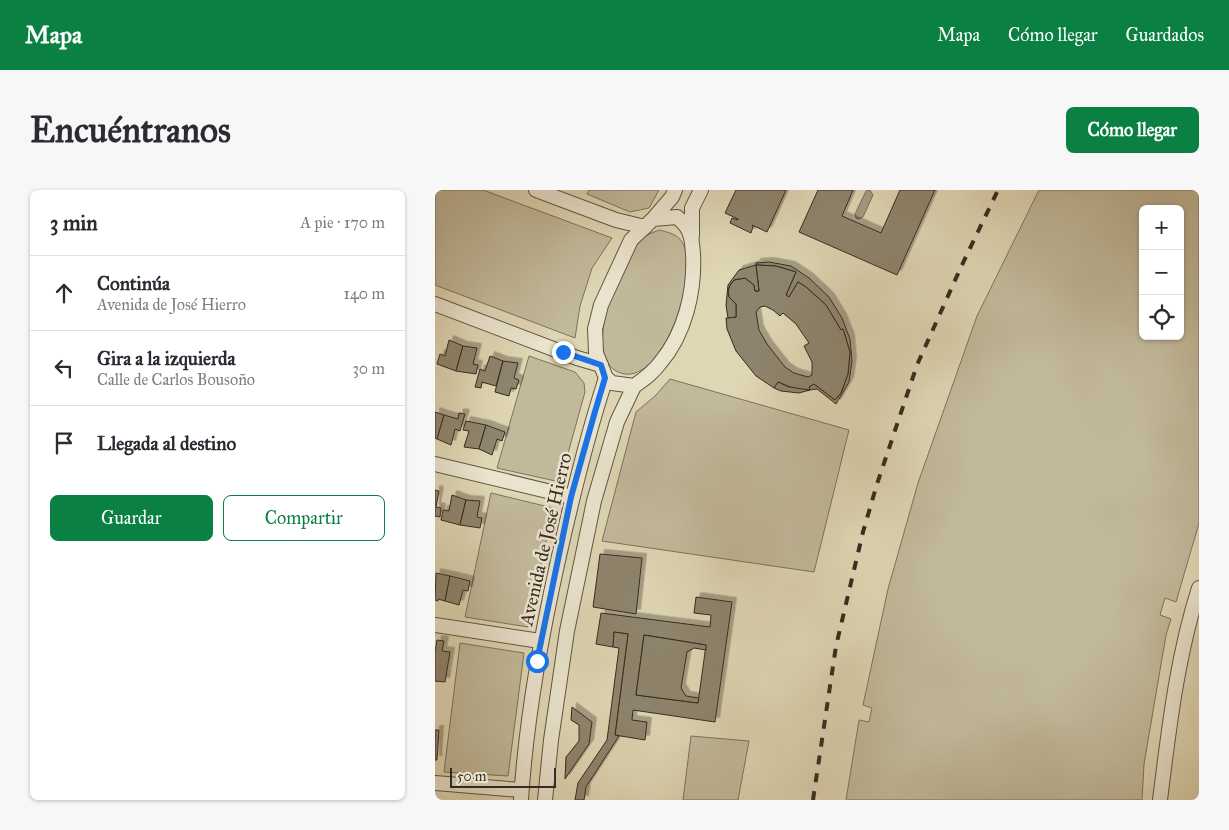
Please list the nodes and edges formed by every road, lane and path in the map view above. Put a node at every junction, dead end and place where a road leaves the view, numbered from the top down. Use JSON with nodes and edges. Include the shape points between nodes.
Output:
{"nodes":[{"id":1,"x":536,"y":190,"type":"edge"},
{"id":2,"x":675,"y":190,"type":"edge"},
{"id":3,"x":701,"y":190,"type":"edge"},
{"id":4,"x":649,"y":223,"type":"junction"},
{"id":5,"x":692,"y":239,"type":"junction"},
{"id":6,"x":435,"y":304,"type":"edge"},
{"id":7,"x":603,"y":371,"type":"junction"},
{"id":8,"x":634,"y":386,"type":"junction"},
{"id":9,"x":435,"y":464,"type":"edge"},
{"id":10,"x":571,"y":497,"type":"junction"},
{"id":11,"x":1199,"y":588,"type":"edge"},
{"id":12,"x":435,"y":625,"type":"edge"},
{"id":13,"x":540,"y":641,"type":"junction"},
{"id":14,"x":435,"y":783,"type":"edge"},
{"id":15,"x":521,"y":795,"type":"edge"},
{"id":16,"x":545,"y":800,"type":"edge"},
{"id":17,"x":1160,"y":800,"type":"edge"}],
"edges":[{"from":1,"to":4,"type":"street","via":[[616,220]]},
{"from":2,"to":4,"type":"street"},
{"from":3,"to":5,"type":"street","via":[[692,208]]},
{"from":4,"to":5,"type":"street","via":[[664,217],[677,217]]},
{"from":4,"to":7,"type":"street","via":[[631,240],[601,305],[595,329],[596,353]]},
{"from":5,"to":8,"type":"street","via":[[694,273],[690,300],[681,325],[661,363]]},
{"from":6,"to":7,"type":"street"},
{"from":7,"to":8,"type":"street","via":[[612,383]]},
{"from":7,"to":10,"type":"street","name":"Avenida de José Hierro"},
{"from":8,"to":16,"type":"street","via":[[617,422],[599,484],[577,585],[561,665]]},
{"from":9,"to":10,"type":"street"},
{"from":10,"to":13,"type":"street","name":"Avenida de José Hierro"},
{"from":11,"to":17,"type":"street","via":[[1174,691]]},
{"from":12,"to":13,"type":"street"},
{"from":13,"to":15,"type":"street","name":"Avenida de José Hierro"},
{"from":14,"to":15,"type":"street"}]}
